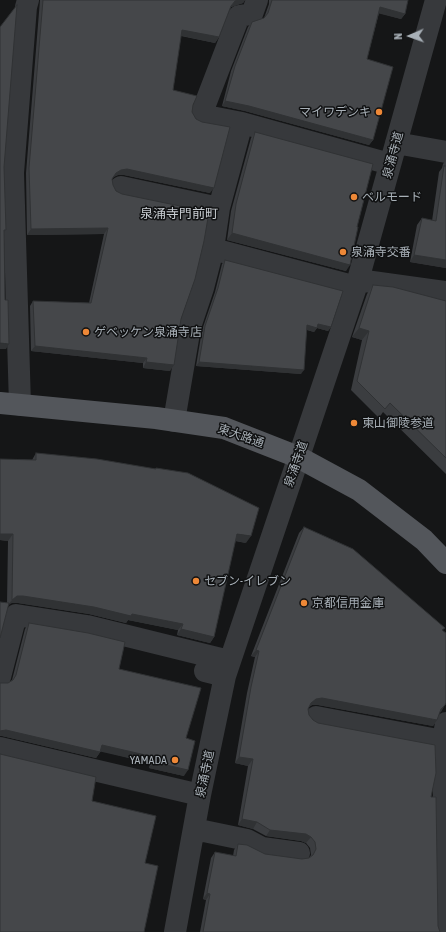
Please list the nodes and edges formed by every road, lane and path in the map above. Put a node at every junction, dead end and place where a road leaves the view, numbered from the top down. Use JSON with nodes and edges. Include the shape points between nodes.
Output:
{"nodes":[{"id":1,"x":28,"y":0,"type":"edge"},
{"id":2,"x":257,"y":0,"type":"edge"},
{"id":3,"x":436,"y":0,"type":"edge"},
{"id":4,"x":242,"y":123,"type":"junction"},
{"id":5,"x":396,"y":143,"type":"junction"},
{"id":6,"x":446,"y":152,"type":"edge"},
{"id":7,"x":390,"y":164,"type":"junction"},
{"id":8,"x":121,"y":187,"type":"dead end"},
{"id":9,"x":219,"y":208,"type":"junction"},
{"id":10,"x":213,"y":249,"type":"junction"},
{"id":11,"x":357,"y":284,"type":"junction"},
{"id":12,"x":446,"y":292,"type":"edge"},
{"id":13,"x":10,"y":404,"type":"edge"},
{"id":14,"x":174,"y":421,"type":"junction"},
{"id":15,"x":298,"y":457,"type":"junction"},
{"id":16,"x":446,"y":562,"type":"edge"},
{"id":17,"x":220,"y":670,"type":"junction"},
{"id":18,"x":0,"y":677,"type":"edge"},
{"id":19,"x":316,"y":717,"type":"dead end"},
{"id":20,"x":444,"y":732,"type":"edge"},
{"id":21,"x":0,"y":749,"type":"edge"},
{"id":22,"x":200,"y":795,"type":"junction"},
{"id":23,"x":194,"y":829,"type":"junction"},
{"id":24,"x":299,"y":853,"type":"dead end"},
{"id":25,"x":175,"y":932,"type":"edge"},
{"id":26,"x":446,"y":932,"type":"edge"}],
"edges":[{"from":1,"to":13,"type":"street","via":[[13,173]]},
{"from":2,"to":4,"type":"street","via":[[252,14],[239,16],[201,115]]},
{"from":3,"to":5,"type":"street","name":"泉涌寺道"},
{"from":4,"to":7,"type":"street"},
{"from":4,"to":9,"type":"street"},
{"from":5,"to":6,"type":"street"},
{"from":5,"to":7,"type":"street","name":"泉涌寺道"},
{"from":7,"to":11,"type":"street","name":"泉涌寺道"},
{"from":8,"to":9,"type":"street"},
{"from":9,"to":10,"type":"street"},
{"from":10,"to":11,"type":"street"},
{"from":10,"to":14,"type":"street","via":[[190,327]]},
{"from":11,"to":12,"type":"street"},
{"from":11,"to":15,"type":"street","name":"泉涌寺道"},
{"from":13,"to":14,"type":"main road","name":"東大路通"},
{"from":14,"to":15,"type":"main road","name":"東大路通","via":[[224,428]]},
{"from":15,"to":16,"type":"main road","name":"東大路通","via":[[358,490],[424,540]]},
{"from":15,"to":17,"type":"street","name":"泉涌寺道"},
{"from":17,"to":18,"type":"street","via":[[87,626],[16,615]]},
{"from":17,"to":22,"type":"street","name":"泉涌寺道"},
{"from":19,"to":20,"type":"street"},
{"from":20,"to":26,"type":"street"},
{"from":21,"to":22,"type":"street"},
{"from":22,"to":23,"type":"street","name":"泉涌寺道"},
{"from":23,"to":24,"type":"street","via":[[247,840],[262,848]]},
{"from":23,"to":25,"type":"street","name":"泉涌寺道"}]}
